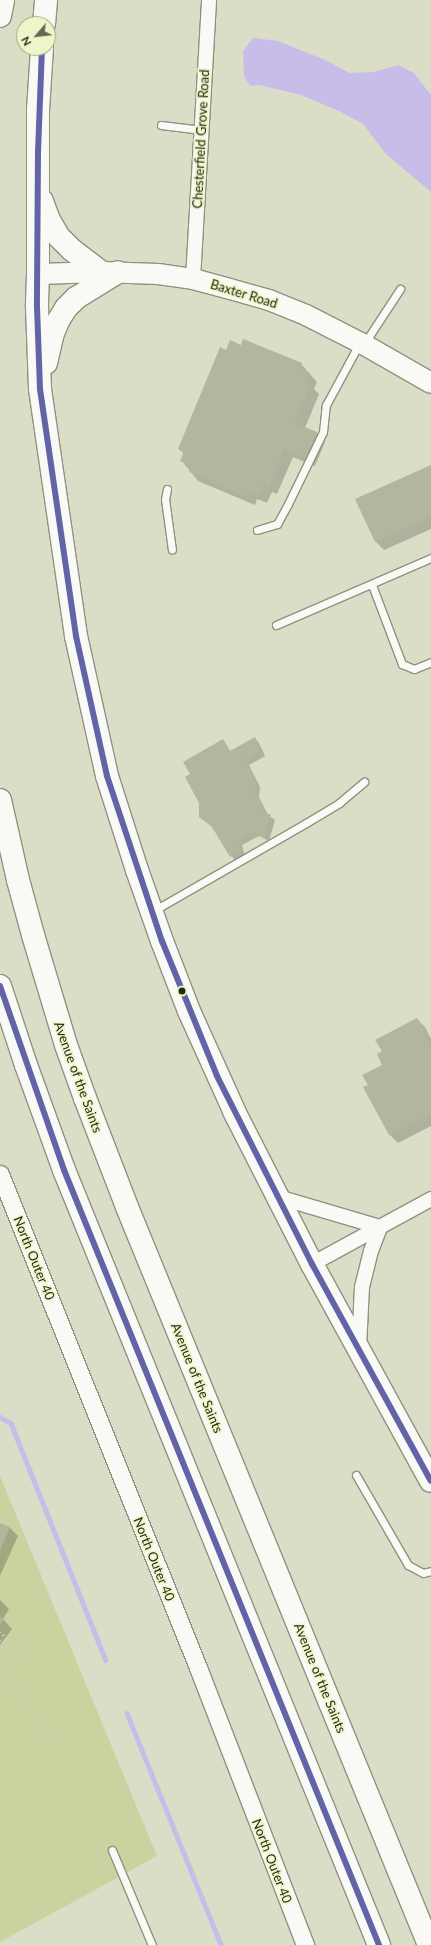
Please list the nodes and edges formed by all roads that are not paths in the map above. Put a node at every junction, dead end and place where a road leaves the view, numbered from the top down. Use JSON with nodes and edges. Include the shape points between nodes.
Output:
{"nodes":[{"id":1,"x":3,"y":0,"type":"edge"},
{"id":2,"x":46,"y":0,"type":"edge"},
{"id":3,"x":209,"y":0,"type":"edge"},
{"id":4,"x":0,"y":16,"type":"edge"},
{"id":5,"x":45,"y":16,"type":"edge"},
{"id":6,"x":41,"y":56,"type":"edge"},
{"id":7,"x":161,"y":125,"type":"dead end"},
{"id":8,"x":202,"y":130,"type":"junction"},
{"id":9,"x":38,"y":190,"type":"junction"},
{"id":10,"x":109,"y":272,"type":"junction"},
{"id":11,"x":38,"y":274,"type":"junction"},
{"id":12,"x":194,"y":279,"type":"junction"},
{"id":13,"x":400,"y":289,"type":"dead end"},
{"id":14,"x":362,"y":343,"type":"junction"},
{"id":15,"x":431,"y":383,"type":"edge"},
{"id":16,"x":40,"y":389,"type":"junction"},
{"id":17,"x":167,"y":489,"type":"dead end"},
{"id":18,"x":257,"y":530,"type":"dead end"},
{"id":19,"x":172,"y":550,"type":"dead end"},
{"id":20,"x":431,"y":558,"type":"edge"},
{"id":21,"x":372,"y":585,"type":"junction"},
{"id":22,"x":276,"y":625,"type":"dead end"},
{"id":23,"x":431,"y":662,"type":"edge"},
{"id":24,"x":364,"y":782,"type":"dead end"},
{"id":25,"x":0,"y":800,"type":"edge"},
{"id":26,"x":151,"y":912,"type":"junction"},
{"id":27,"x":0,"y":986,"type":"edge"},
{"id":28,"x":0,"y":1174,"type":"edge"},
{"id":29,"x":278,"y":1197,"type":"junction"},
{"id":30,"x":431,"y":1199,"type":"edge"},
{"id":31,"x":380,"y":1227,"type":"junction"},
{"id":32,"x":312,"y":1264,"type":"junction"},
{"id":33,"x":359,"y":1348,"type":"junction"},
{"id":34,"x":356,"y":1475,"type":"dead end"},
{"id":35,"x":431,"y":1481,"type":"edge"},
{"id":36,"x":431,"y":1571,"type":"edge"},
{"id":37,"x":112,"y":1850,"type":"dead end"},
{"id":38,"x":152,"y":1945,"type":"edge"},
{"id":39,"x":305,"y":1945,"type":"edge"},
{"id":40,"x":379,"y":1945,"type":"edge"},
{"id":41,"x":428,"y":1945,"type":"edge"}],
"edges":[{"from":1,"to":4,"type":"main road"},
{"from":2,"to":5,"type":"main road"},
{"from":3,"to":8,"type":"street","name":"Chesterfield Grove Road"},
{"from":6,"to":9,"type":"main road","via":[[38,110]]},
{"from":7,"to":8,"type":"lane"},
{"from":8,"to":12,"type":"street","name":"Chesterfield Grove Road"},
{"from":9,"to":10,"type":"main road","via":[[49,220],[59,237],[72,250]]},
{"from":9,"to":11,"type":"main road"},
{"from":10,"to":11,"type":"main road","name":"Baxter Road"},
{"from":10,"to":12,"type":"main road","name":"Baxter Road","via":[[158,274]]},
{"from":10,"to":16,"type":"main road","via":[[76,298],[58,320]]},
{"from":11,"to":16,"type":"main road"},
{"from":12,"to":14,"type":"main road","name":"Baxter Road","via":[[269,300]]},
{"from":13,"to":14,"type":"lane"},
{"from":14,"to":15,"type":"main road","name":"Baxter Road"},
{"from":14,"to":18,"type":"lane","via":[[326,405],[323,432],[278,524]]},
{"from":16,"to":26,"type":"main road","via":[[81,659],[108,776]]},
{"from":17,"to":19,"type":"lane","via":[[165,499]]},
{"from":20,"to":21,"type":"lane"},
{"from":21,"to":22,"type":"lane"},
{"from":21,"to":23,"type":"lane","via":[[402,664],[414,669]]},
{"from":24,"to":26,"type":"lane","via":[[339,803]]},
{"from":25,"to":41,"type":"main road","name":"Avenue of the Saints","via":[[34,942],[85,1098]]},
{"from":26,"to":29,"type":"main road","via":[[217,1076]]},
{"from":27,"to":40,"type":"main road","via":[[64,1170]]},
{"from":28,"to":39,"type":"street","name":"North Outer 40","via":[[199,1670]]},
{"from":29,"to":31,"type":"street"},
{"from":29,"to":32,"type":"main road"},
{"from":30,"to":31,"type":"street"},
{"from":31,"to":32,"type":"street"},
{"from":31,"to":33,"type":"street","via":[[362,1287]]},
{"from":32,"to":33,"type":"main road"},
{"from":33,"to":35,"type":"main road"},
{"from":34,"to":36,"type":"lane","via":[[408,1565],[423,1573]]},
{"from":37,"to":38,"type":"lane"}]}
